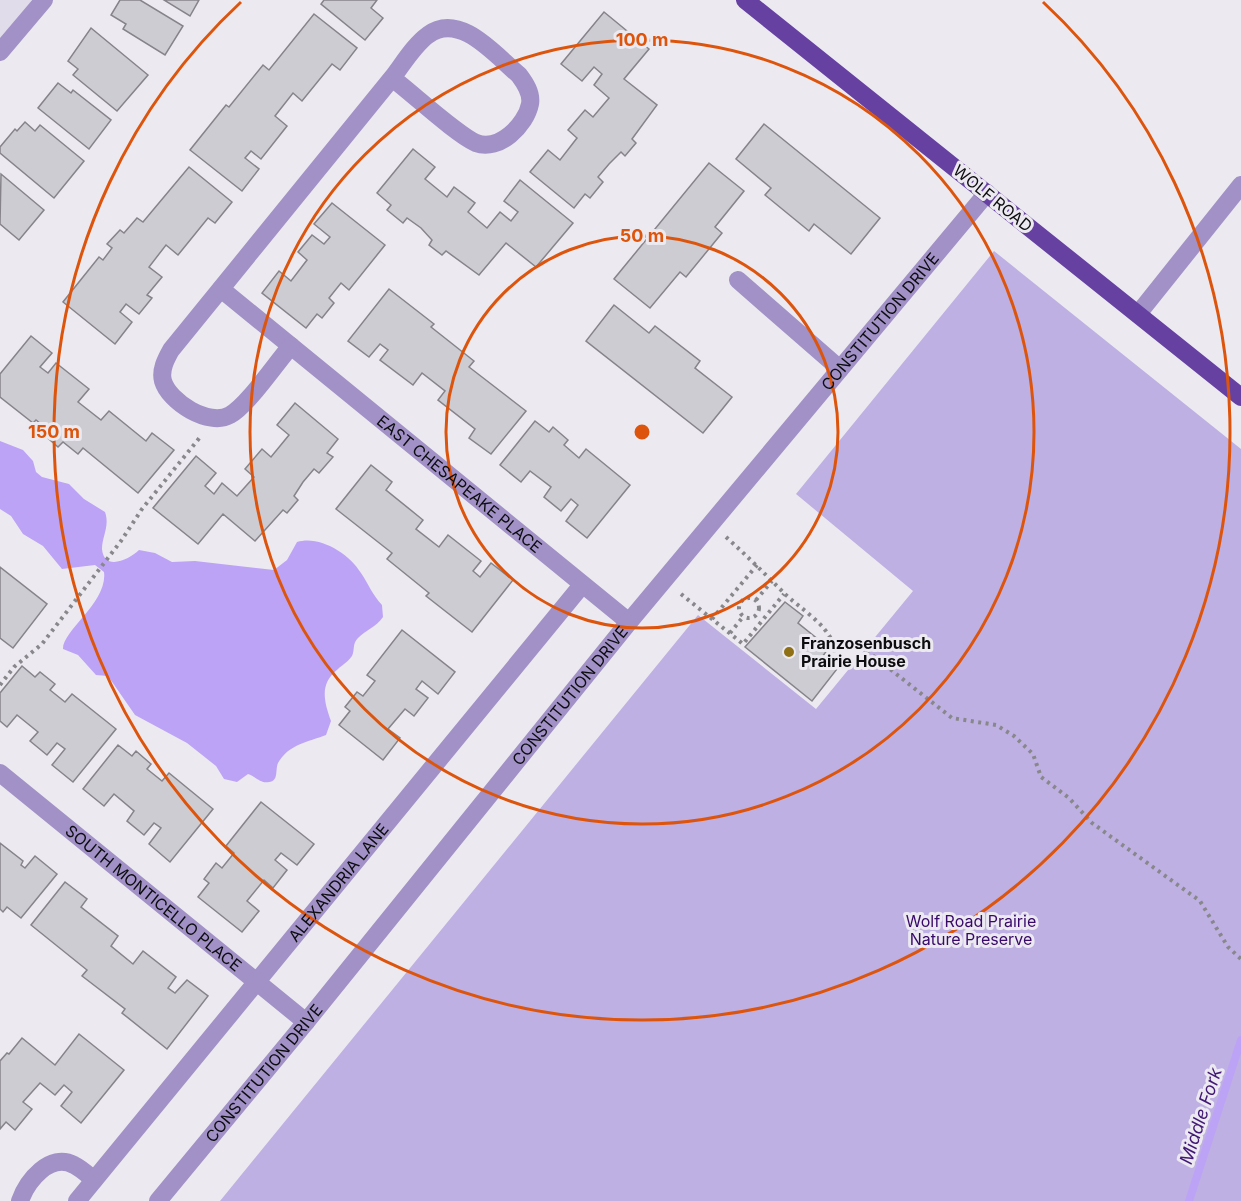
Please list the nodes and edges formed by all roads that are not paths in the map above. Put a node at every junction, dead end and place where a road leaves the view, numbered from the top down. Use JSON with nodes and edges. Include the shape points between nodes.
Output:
{"nodes":[{"id":1,"x":44,"y":0,"type":"edge"},
{"id":2,"x":745,"y":0,"type":"edge"},
{"id":3,"x":0,"y":52,"type":"edge"},
{"id":4,"x":392,"y":78,"type":"junction"},
{"id":5,"x":1241,"y":185,"type":"edge"},
{"id":6,"x":987,"y":193,"type":"junction"},
{"id":7,"x":738,"y":280,"type":"dead end"},
{"id":8,"x":221,"y":289,"type":"junction"},
{"id":9,"x":1138,"y":314,"type":"junction"},
{"id":10,"x":291,"y":346,"type":"junction"},
{"id":11,"x":840,"y":369,"type":"junction"},
{"id":12,"x":1241,"y":397,"type":"edge"},
{"id":13,"x":582,"y":585,"type":"junction"},
{"id":14,"x":629,"y":622,"type":"junction"},
{"id":15,"x":0,"y":773,"type":"edge"},
{"id":16,"x":257,"y":982,"type":"junction"},
{"id":17,"x":306,"y":1022,"type":"junction"},
{"id":18,"x":94,"y":1180,"type":"junction"},
{"id":19,"x":20,"y":1201,"type":"edge"},
{"id":20,"x":77,"y":1201,"type":"edge"},
{"id":21,"x":158,"y":1201,"type":"edge"}],
"edges":[{"from":1,"to":3,"type":"street"},
{"from":2,"to":6,"type":"main road","name":"WOLF ROAD"},
{"from":4,"to":4,"type":"street","via":[[426,36],[437,29],[458,29],[467,32],[519,75],[526,83],[531,103],[515,130],[487,145],[467,137]]},
{"from":4,"to":8,"type":"street"},
{"from":5,"to":9,"type":"street"},
{"from":6,"to":9,"type":"main road","name":"WOLF ROAD"},
{"from":6,"to":11,"type":"street","name":"CONSTITUTION DRIVE"},
{"from":7,"to":11,"type":"street"},
{"from":8,"to":10,"type":"street","name":"EAST CHESAPEAKE PLACE"},
{"from":8,"to":10,"type":"street","via":[[171,350],[163,380],[173,395],[199,416],[215,419],[230,415]]},
{"from":9,"to":12,"type":"main road","name":"WOLF ROAD"},
{"from":10,"to":13,"type":"street","name":"EAST CHESAPEAKE PLACE"},
{"from":11,"to":14,"type":"street","name":"CONSTITUTION DRIVE"},
{"from":13,"to":14,"type":"street","name":"EAST CHESAPEAKE PLACE"},
{"from":13,"to":16,"type":"street","name":"ALEXANDRIA LANE"},
{"from":14,"to":17,"type":"street","name":"CONSTITUTION DRIVE"},
{"from":15,"to":16,"type":"street","name":"SOUTH MONTICELLO PLACE"},
{"from":16,"to":17,"type":"street","name":"SOUTH MONTICELLO PLACE"},
{"from":16,"to":18,"type":"street","name":"ALEXANDRIA LANE"},
{"from":17,"to":21,"type":"street","name":"CONSTITUTION DRIVE"},
{"from":18,"to":19,"type":"street","via":[[66,1162],[48,1165]]},
{"from":18,"to":20,"type":"street","name":"ALEXANDRIA LANE"}]}
